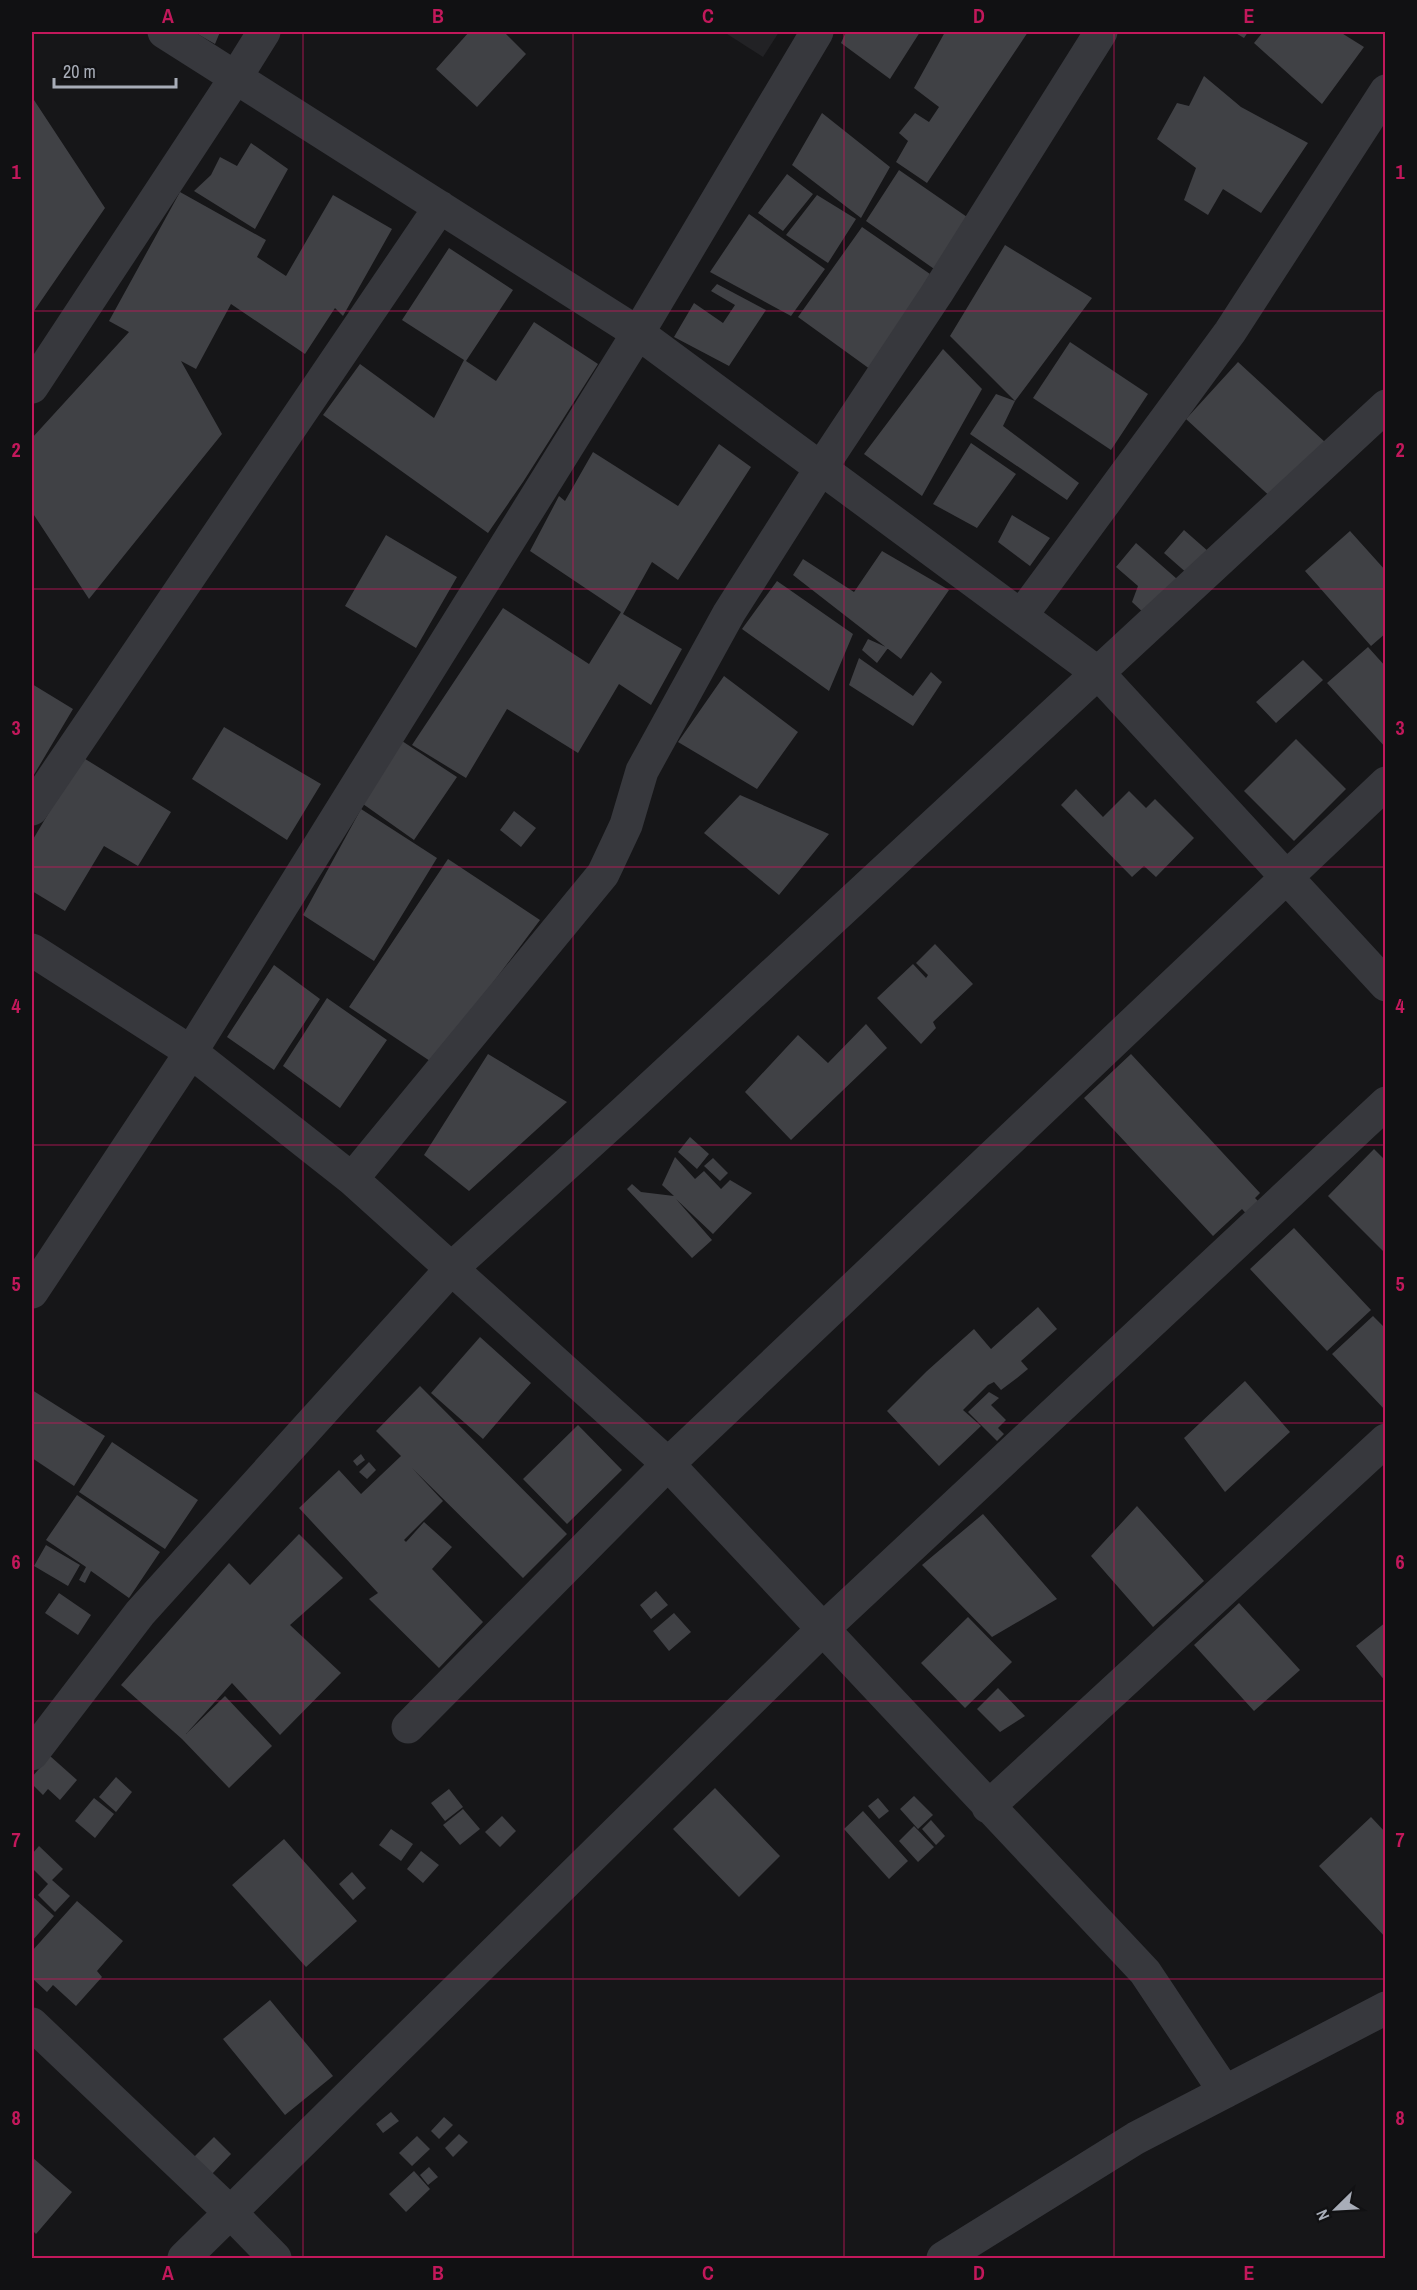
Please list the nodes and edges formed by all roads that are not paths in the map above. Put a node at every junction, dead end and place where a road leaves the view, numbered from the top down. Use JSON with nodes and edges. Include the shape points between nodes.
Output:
{"nodes":[{"id":1,"x":164,"y":32,"type":"edge"},
{"id":2,"x":264,"y":32,"type":"edge"},
{"id":3,"x":817,"y":32,"type":"edge"},
{"id":4,"x":1101,"y":32,"type":"edge"},
{"id":5,"x":236,"y":77,"type":"junction"},
{"id":6,"x":1386,"y":91,"type":"edge"},
{"id":7,"x":440,"y":207,"type":"junction"},
{"id":8,"x":638,"y":333,"type":"junction"},
{"id":9,"x":32,"y":387,"type":"edge"},
{"id":10,"x":1386,"y":406,"type":"edge"},
{"id":11,"x":821,"y":468,"type":"junction"},
{"id":12,"x":1020,"y":616,"type":"junction"},
{"id":13,"x":1098,"y":673,"type":"junction"},
{"id":14,"x":1386,"y":783,"type":"edge"},
{"id":15,"x":32,"y":809,"type":"edge"},
{"id":16,"x":1287,"y":876,"type":"junction"},
{"id":17,"x":32,"y":950,"type":"edge"},
{"id":18,"x":1386,"y":985,"type":"edge"},
{"id":19,"x":191,"y":1052,"type":"junction"},
{"id":20,"x":1386,"y":1103,"type":"edge"},
{"id":21,"x":352,"y":1179,"type":"junction"},
{"id":22,"x":452,"y":1268,"type":"junction"},
{"id":23,"x":32,"y":1292,"type":"edge"},
{"id":24,"x":1386,"y":1440,"type":"edge"},
{"id":25,"x":668,"y":1464,"type":"junction"},
{"id":26,"x":822,"y":1630,"type":"junction"},
{"id":27,"x":408,"y":1726,"type":"dead end"},
{"id":28,"x":32,"y":1754,"type":"edge"},
{"id":29,"x":988,"y":1807,"type":"junction"},
{"id":30,"x":1386,"y":2008,"type":"edge"},
{"id":31,"x":32,"y":2024,"type":"edge"},
{"id":32,"x":1225,"y":2092,"type":"junction"},
{"id":33,"x":232,"y":2214,"type":"junction"},
{"id":34,"x":184,"y":2259,"type":"edge"},
{"id":35,"x":275,"y":2259,"type":"edge"},
{"id":36,"x":943,"y":2259,"type":"edge"}],
"edges":[{"from":1,"to":5,"type":"street"},
{"from":2,"to":5,"type":"street"},
{"from":3,"to":8,"type":"street"},
{"from":4,"to":11,"type":"street","via":[[938,293]]},
{"from":5,"to":7,"type":"street"},
{"from":5,"to":9,"type":"street"},
{"from":6,"to":12,"type":"street","via":[[1230,332]]},
{"from":7,"to":8,"type":"street"},
{"from":7,"to":15,"type":"street"},
{"from":8,"to":11,"type":"street"},
{"from":8,"to":19,"type":"street"},
{"from":10,"to":13,"type":"street"},
{"from":11,"to":12,"type":"street"},
{"from":11,"to":21,"type":"street","via":[[729,613],[642,771],[626,825],[603,874]]},
{"from":12,"to":13,"type":"street"},
{"from":13,"to":16,"type":"street"},
{"from":13,"to":22,"type":"street"},
{"from":14,"to":16,"type":"street"},
{"from":16,"to":18,"type":"street"},
{"from":16,"to":25,"type":"street"},
{"from":17,"to":19,"type":"street"},
{"from":19,"to":21,"type":"street"},
{"from":19,"to":23,"type":"street"},
{"from":20,"to":26,"type":"street"},
{"from":21,"to":22,"type":"street"},
{"from":22,"to":25,"type":"street"},
{"from":22,"to":28,"type":"street","via":[[140,1613]]},
{"from":24,"to":29,"type":"street"},
{"from":25,"to":26,"type":"street"},
{"from":25,"to":27,"type":"street"},
{"from":26,"to":29,"type":"street"},
{"from":26,"to":33,"type":"street"},
{"from":29,"to":32,"type":"street","via":[[1145,1972]]},
{"from":30,"to":32,"type":"street"},
{"from":31,"to":33,"type":"street"},
{"from":32,"to":36,"type":"street","via":[[1136,2138]]},
{"from":33,"to":34,"type":"street"},
{"from":33,"to":35,"type":"street"}]}
